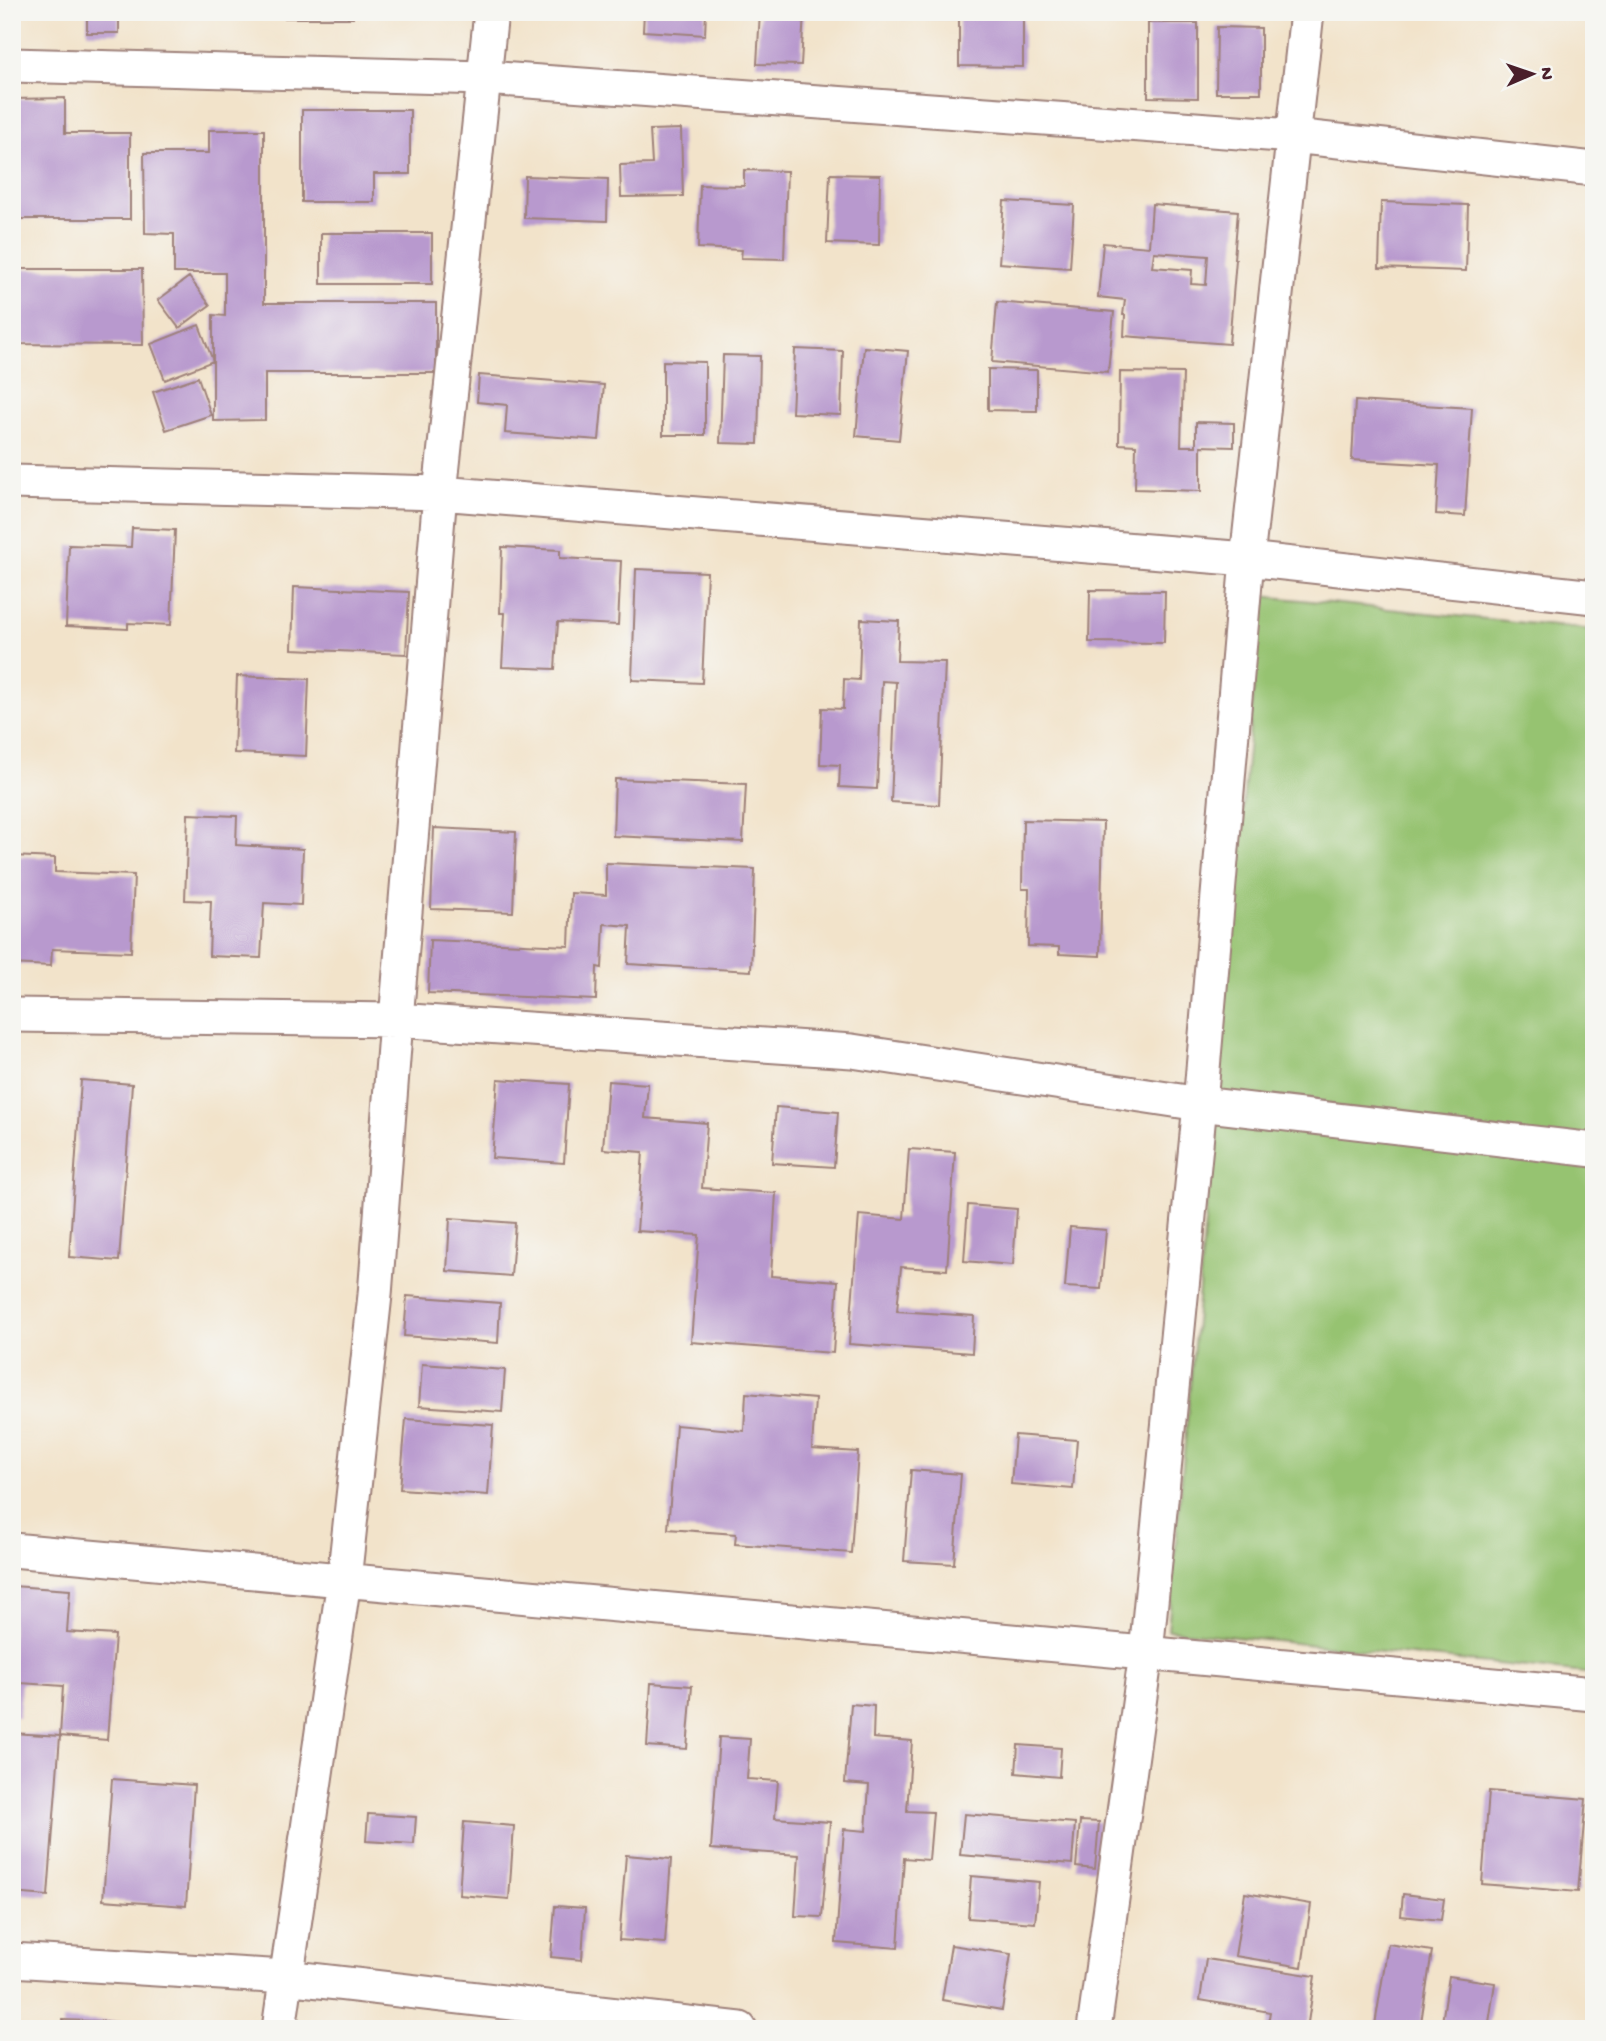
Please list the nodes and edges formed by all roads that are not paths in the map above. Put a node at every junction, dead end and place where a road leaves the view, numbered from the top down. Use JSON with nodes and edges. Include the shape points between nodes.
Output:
{"nodes":[{"id":1,"x":491,"y":12,"type":"edge"},
{"id":2,"x":1307,"y":12,"type":"edge"},
{"id":3,"x":12,"y":65,"type":"edge"},
{"id":4,"x":485,"y":78,"type":"junction"},
{"id":5,"x":1293,"y":135,"type":"junction"},
{"id":6,"x":1594,"y":169,"type":"edge"},
{"id":7,"x":12,"y":482,"type":"edge"},
{"id":8,"x":440,"y":493,"type":"junction"},
{"id":9,"x":1247,"y":559,"type":"junction"},
{"id":10,"x":1594,"y":597,"type":"edge"},
{"id":11,"x":12,"y":1015,"type":"edge"},
{"id":12,"x":396,"y":1020,"type":"junction"},
{"id":13,"x":1200,"y":1104,"type":"junction"},
{"id":14,"x":1594,"y":1150,"type":"edge"},
{"id":15,"x":12,"y":1550,"type":"edge"},
{"id":16,"x":344,"y":1580,"type":"junction"},
{"id":17,"x":1146,"y":1653,"type":"junction"},
{"id":18,"x":1594,"y":1694,"type":"edge"},
{"id":19,"x":12,"y":1959,"type":"edge"},
{"id":20,"x":285,"y":1977,"type":"junction"},
{"id":21,"x":279,"y":2029,"type":"edge"},
{"id":22,"x":740,"y":2029,"type":"edge"},
{"id":23,"x":1094,"y":2029,"type":"edge"}],
"edges":[{"from":1,"to":4,"type":"street"},
{"from":2,"to":5,"type":"street"},
{"from":3,"to":4,"type":"street"},
{"from":4,"to":5,"type":"street"},
{"from":4,"to":8,"type":"street"},
{"from":5,"to":6,"type":"street"},
{"from":5,"to":9,"type":"street"},
{"from":7,"to":8,"type":"street"},
{"from":8,"to":9,"type":"street"},
{"from":8,"to":12,"type":"street"},
{"from":9,"to":10,"type":"street"},
{"from":9,"to":13,"type":"street"},
{"from":11,"to":12,"type":"street"},
{"from":12,"to":13,"type":"street","via":[[852,1051]]},
{"from":12,"to":16,"type":"street","via":[[375,1294]]},
{"from":13,"to":14,"type":"street"},
{"from":13,"to":17,"type":"street"},
{"from":15,"to":16,"type":"street"},
{"from":16,"to":17,"type":"street"},
{"from":16,"to":20,"type":"street"},
{"from":17,"to":18,"type":"street"},
{"from":17,"to":23,"type":"street"},
{"from":19,"to":20,"type":"street"},
{"from":20,"to":21,"type":"street"},
{"from":20,"to":22,"type":"street"}]}
